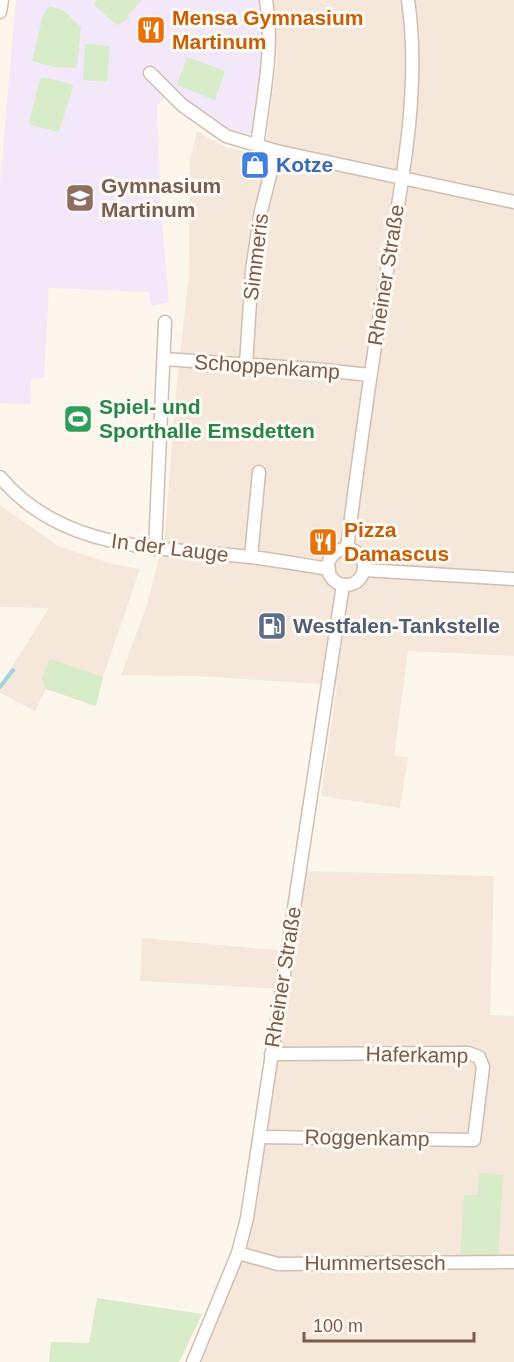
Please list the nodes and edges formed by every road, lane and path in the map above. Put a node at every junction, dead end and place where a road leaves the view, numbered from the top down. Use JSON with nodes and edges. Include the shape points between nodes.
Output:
{"nodes":[{"id":1,"x":2,"y":0,"type":"edge"},
{"id":2,"x":266,"y":0,"type":"edge"},
{"id":3,"x":408,"y":0,"type":"edge"},
{"id":4,"x":0,"y":12,"type":"edge"},
{"id":5,"x":150,"y":73,"type":"dead end"},
{"id":6,"x":256,"y":146,"type":"junction"},
{"id":7,"x":276,"y":151,"type":"junction"},
{"id":8,"x":403,"y":176,"type":"junction"},
{"id":9,"x":514,"y":202,"type":"edge"},
{"id":10,"x":165,"y":322,"type":"dead end"},
{"id":11,"x":164,"y":359,"type":"junction"},
{"id":12,"x":246,"y":365,"type":"junction"},
{"id":13,"x":370,"y":375,"type":"junction"},
{"id":14,"x":259,"y":472,"type":"dead end"},
{"id":15,"x":0,"y":477,"type":"edge"},
{"id":16,"x":154,"y":549,"type":"junction"},
{"id":17,"x":347,"y":549,"type":"junction"},
{"id":18,"x":252,"y":557,"type":"junction"},
{"id":19,"x":328,"y":569,"type":"junction"},
{"id":20,"x":364,"y":570,"type":"junction"},
{"id":21,"x":514,"y":579,"type":"edge"},
{"id":22,"x":344,"y":585,"type":"junction"},
{"id":23,"x":271,"y":1054,"type":"junction"},
{"id":24,"x":260,"y":1137,"type":"junction"},
{"id":25,"x":474,"y":1140,"type":"joint"},
{"id":26,"x":238,"y":1253,"type":"junction"},
{"id":27,"x":514,"y":1262,"type":"edge"},
{"id":28,"x":193,"y":1362,"type":"edge"}],
"edges":[{"from":1,"to":4,"type":"street"},
{"from":2,"to":6,"type":"street","via":[[269,64]]},
{"from":3,"to":8,"type":"street","name":"Rheiner Straße","via":[[412,62]]},
{"from":5,"to":6,"type":"street","via":[[208,126]]},
{"from":6,"to":7,"type":"street"},
{"from":7,"to":8,"type":"street"},
{"from":7,"to":12,"type":"street","name":"Simmeris","via":[[252,270]]},
{"from":8,"to":9,"type":"street"},
{"from":8,"to":13,"type":"street","name":"Rheiner Straße"},
{"from":10,"to":11,"type":"street"},
{"from":11,"to":12,"type":"street","name":"Schoppenkamp"},
{"from":11,"to":16,"type":"street"},
{"from":12,"to":13,"type":"street","name":"Schoppenkamp"},
{"from":13,"to":17,"type":"street","name":"Rheiner Straße"},
{"from":14,"to":18,"type":"street","name":"In der Lauge"},
{"from":15,"to":16,"type":"street","name":"In der Lauge","via":[[22,499],[60,524],[108,542]]},
{"from":16,"to":18,"type":"street","name":"In der Lauge"},
{"from":17,"to":19,"type":"street","via":[[333,555]]},
{"from":17,"to":20,"type":"street","via":[[360,556]]},
{"from":18,"to":19,"type":"street","name":"In der Lauge"},
{"from":19,"to":22,"type":"street","via":[[333,579]]},
{"from":20,"to":21,"type":"street"},
{"from":20,"to":22,"type":"street","via":[[357,582]]},
{"from":22,"to":23,"type":"street","name":"Rheiner Straße"},
{"from":23,"to":24,"type":"street","name":"Rheiner Straße"},
{"from":23,"to":25,"type":"street","name":"Haferkamp","via":[[468,1053],[479,1057],[483,1067]]},
{"from":24,"to":25,"type":"street","name":"Roggenkamp"},
{"from":24,"to":26,"type":"street","name":"Rheiner Straße"},
{"from":26,"to":27,"type":"street","name":"Hummertsesch","via":[[278,1264]]},
{"from":26,"to":28,"type":"street","name":"Rheiner Straße"}]}
